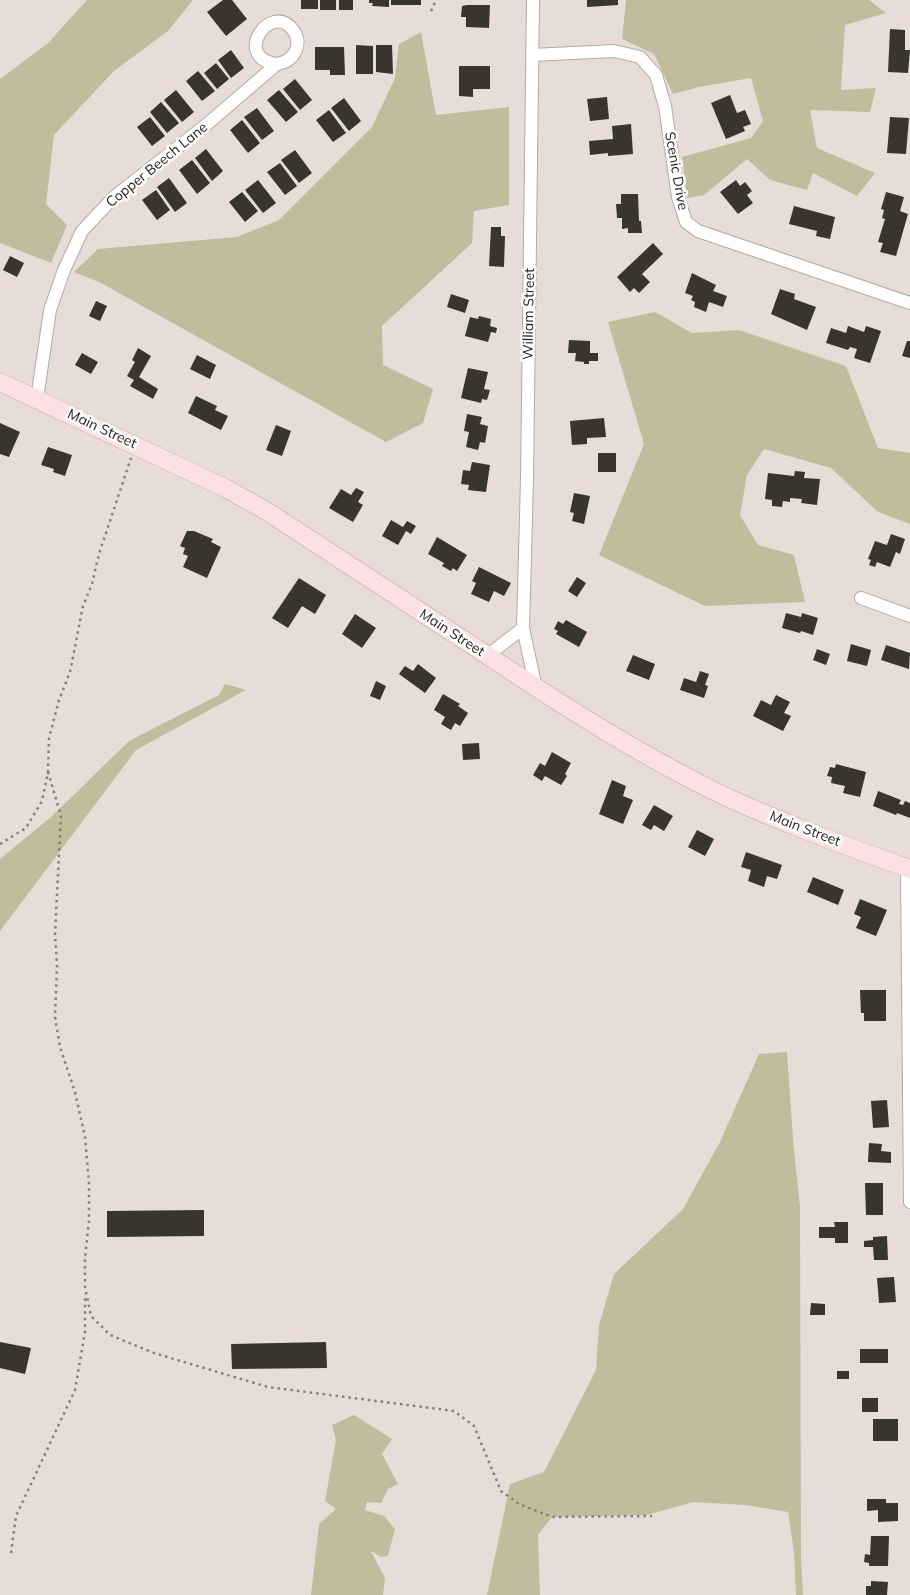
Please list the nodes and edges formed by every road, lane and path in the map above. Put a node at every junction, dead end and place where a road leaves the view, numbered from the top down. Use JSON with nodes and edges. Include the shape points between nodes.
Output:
{"nodes":[{"id":1,"x":436,"y":0,"type":"edge"},
{"id":2,"x":533,"y":0,"type":"edge"},
{"id":3,"x":431,"y":11,"type":"dead end"},
{"id":4,"x":532,"y":55,"type":"junction"},
{"id":5,"x":277,"y":64,"type":"dead end"},
{"id":6,"x":910,"y":303,"type":"edge"},
{"id":7,"x":0,"y":382,"type":"edge"},
{"id":8,"x":37,"y":399,"type":"junction"},
{"id":9,"x":135,"y":445,"type":"junction"},
{"id":10,"x":861,"y":598,"type":"dead end"},
{"id":11,"x":910,"y":616,"type":"edge"},
{"id":12,"x":523,"y":628,"type":"junction"},
{"id":13,"x":487,"y":656,"type":"junction"},
{"id":14,"x":536,"y":688,"type":"junction"},
{"id":15,"x":48,"y":772,"type":"junction"},
{"id":16,"x":0,"y":843,"type":"edge"},
{"id":17,"x":908,"y":868,"type":"edge"},
{"id":18,"x":910,"y":1202,"type":"edge"},
{"id":19,"x":85,"y":1287,"type":"junction"},
{"id":20,"x":652,"y":1516,"type":"dead end"},
{"id":21,"x":11,"y":1553,"type":"dead end"}],
"edges":[{"from":1,"to":3,"type":"path"},
{"from":2,"to":4,"type":"street","name":"William Street"},
{"from":4,"to":6,"type":"street","name":"Scenic Drive","via":[[614,51],[640,57],[656,75],[665,106],[678,198],[686,222],[698,232]]},
{"from":4,"to":12,"type":"street","name":"William Street"},
{"from":5,"to":8,"type":"street","name":"Copper Beech Lane","via":[[114,197],[82,232],[50,310]]},
{"from":7,"to":8,"type":"main road","name":"Main Street"},
{"from":8,"to":9,"type":"main road","name":"Main Street"},
{"from":9,"to":13,"type":"main road","name":"Main Street","via":[[268,512]]},
{"from":9,"to":15,"type":"path","via":[[83,606],[70,672],[49,738]]},
{"from":10,"to":11,"type":"street"},
{"from":12,"to":13,"type":"street"},
{"from":12,"to":14,"type":"street","name":"William Street"},
{"from":13,"to":14,"type":"main road","name":"Main Street"},
{"from":14,"to":17,"type":"main road","name":"Main Street","via":[[605,731],[720,794],[791,825]]},
{"from":15,"to":16,"type":"path","via":[[42,802],[26,828]]},
{"from":15,"to":19,"type":"path","via":[[61,816],[55,1017],[60,1047],[86,1137],[89,1221]]},
{"from":17,"to":18,"type":"street"},
{"from":19,"to":20,"type":"path","via":[[91,1316],[110,1335],[154,1353],[268,1387],[454,1411],[474,1426],[500,1491],[519,1504],[552,1517]]},
{"from":19,"to":21,"type":"path","via":[[85,1332],[75,1390],[16,1516]]}]}
